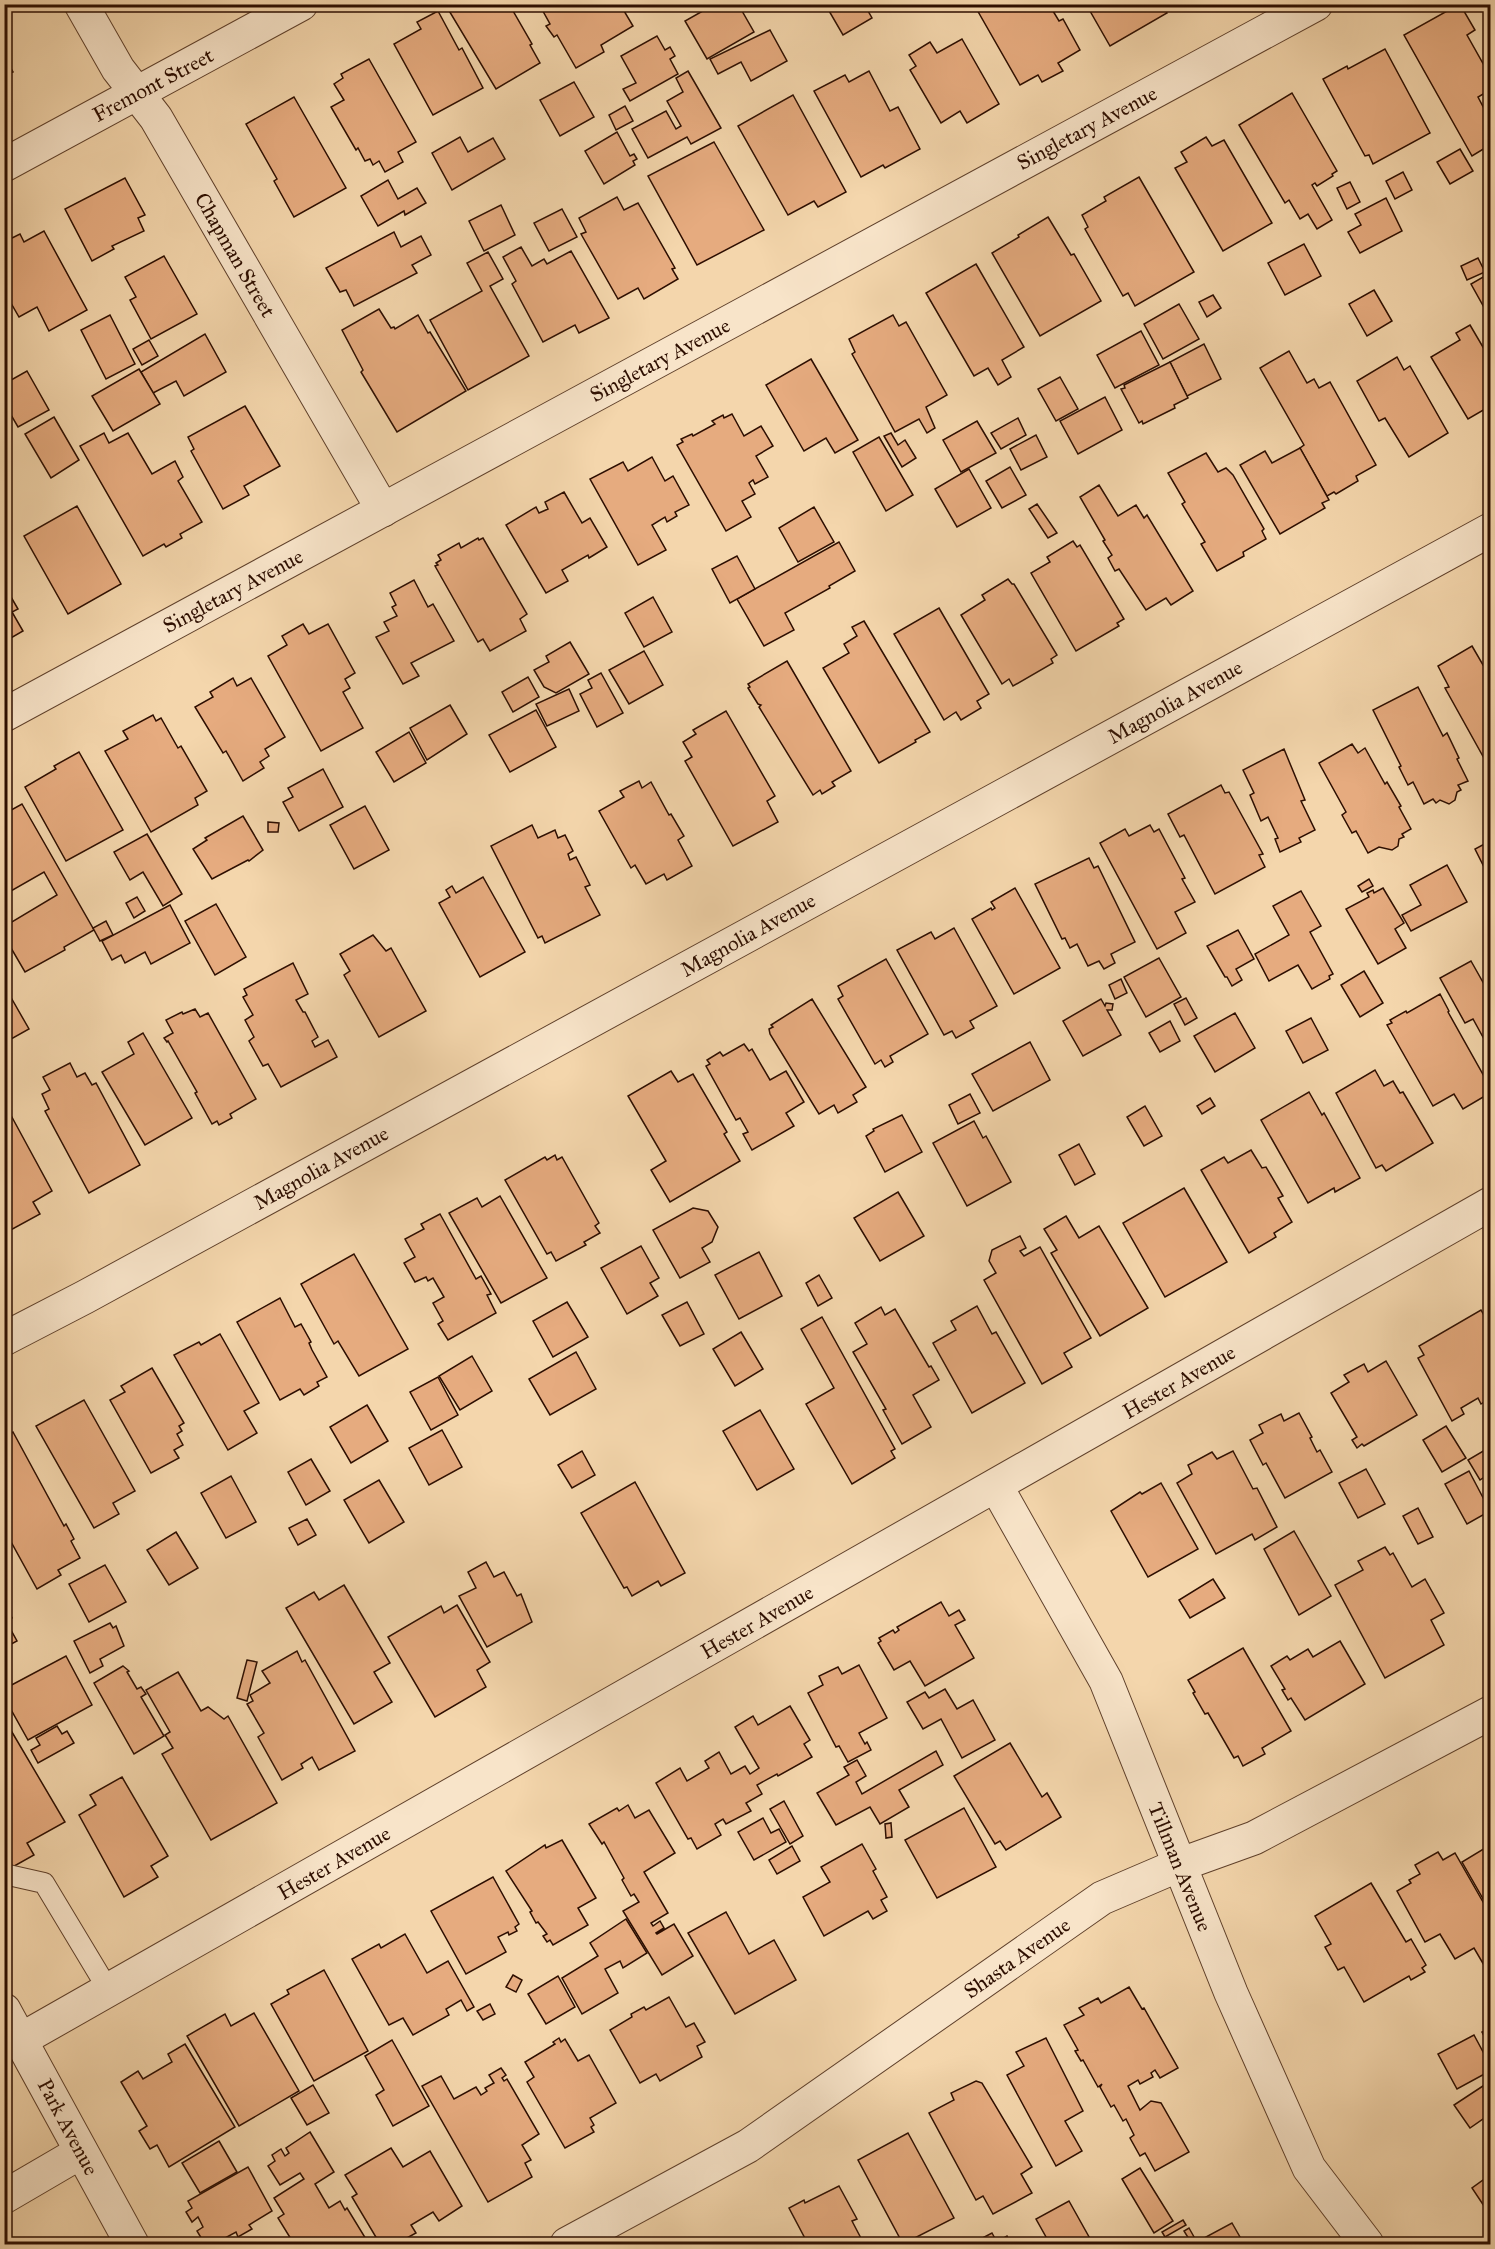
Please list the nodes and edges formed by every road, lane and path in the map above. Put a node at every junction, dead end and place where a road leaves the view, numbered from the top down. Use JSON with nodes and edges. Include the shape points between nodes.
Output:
{"nodes":[{"id":1,"x":81,"y":4,"type":"edge"},
{"id":2,"x":301,"y":4,"type":"edge"},
{"id":3,"x":1316,"y":4,"type":"edge"},
{"id":4,"x":136,"y":93,"type":"junction"},
{"id":5,"x":4,"y":165,"type":"edge"},
{"id":6,"x":383,"y":510,"type":"junction"},
{"id":7,"x":1491,"y":530,"type":"edge"},
{"id":8,"x":4,"y":715,"type":"edge"},
{"id":9,"x":1491,"y":1204,"type":"edge"},
{"id":10,"x":4,"y":1339,"type":"edge"},
{"id":11,"x":996,"y":1486,"type":"junction"},
{"id":12,"x":1491,"y":1713,"type":"edge"},
{"id":13,"x":1179,"y":1865,"type":"junction"},
{"id":14,"x":4,"y":1875,"type":"edge"},
{"id":15,"x":109,"y":1991,"type":"junction"},
{"id":16,"x":4,"y":2010,"type":"edge"},
{"id":17,"x":22,"y":2039,"type":"junction"},
{"id":18,"x":81,"y":2152,"type":"junction"},
{"id":19,"x":4,"y":2197,"type":"edge"},
{"id":20,"x":132,"y":2244,"type":"edge"},
{"id":21,"x":567,"y":2244,"type":"edge"},
{"id":22,"x":1367,"y":2244,"type":"edge"}],
"edges":[{"from":1,"to":4,"type":"street","name":"Chapman Street"},
{"from":2,"to":4,"type":"street","name":"Fremont Street"},
{"from":3,"to":6,"type":"street","name":"Singletary Avenue"},
{"from":4,"to":5,"type":"street","name":"Fremont Street"},
{"from":4,"to":6,"type":"street","name":"Chapman Street","via":[[156,118]]},
{"from":6,"to":8,"type":"street","name":"Singletary Avenue"},
{"from":7,"to":10,"type":"street","name":"Magnolia Avenue"},
{"from":9,"to":11,"type":"street","name":"Hester Avenue"},
{"from":11,"to":13,"type":"street","name":"Tillman Avenue","via":[[1106,1681]]},
{"from":11,"to":15,"type":"street","name":"Hester Avenue"},
{"from":12,"to":13,"type":"street","name":"Shasta Avenue","via":[[1254,1838]]},
{"from":13,"to":21,"type":"street","name":"Shasta Avenue","via":[[1102,1898],[748,2146]]},
{"from":13,"to":22,"type":"street","name":"Tillman Avenue","via":[[1309,2168]]},
{"from":14,"to":15,"type":"lane","via":[[45,1883]]},
{"from":15,"to":17,"type":"street","name":"Hester Avenue"},
{"from":16,"to":17,"type":"street","name":"Park Avenue"},
{"from":17,"to":18,"type":"street","name":"Park Avenue"},
{"from":18,"to":19,"type":"street"},
{"from":18,"to":20,"type":"street","name":"Park Avenue"}]}
